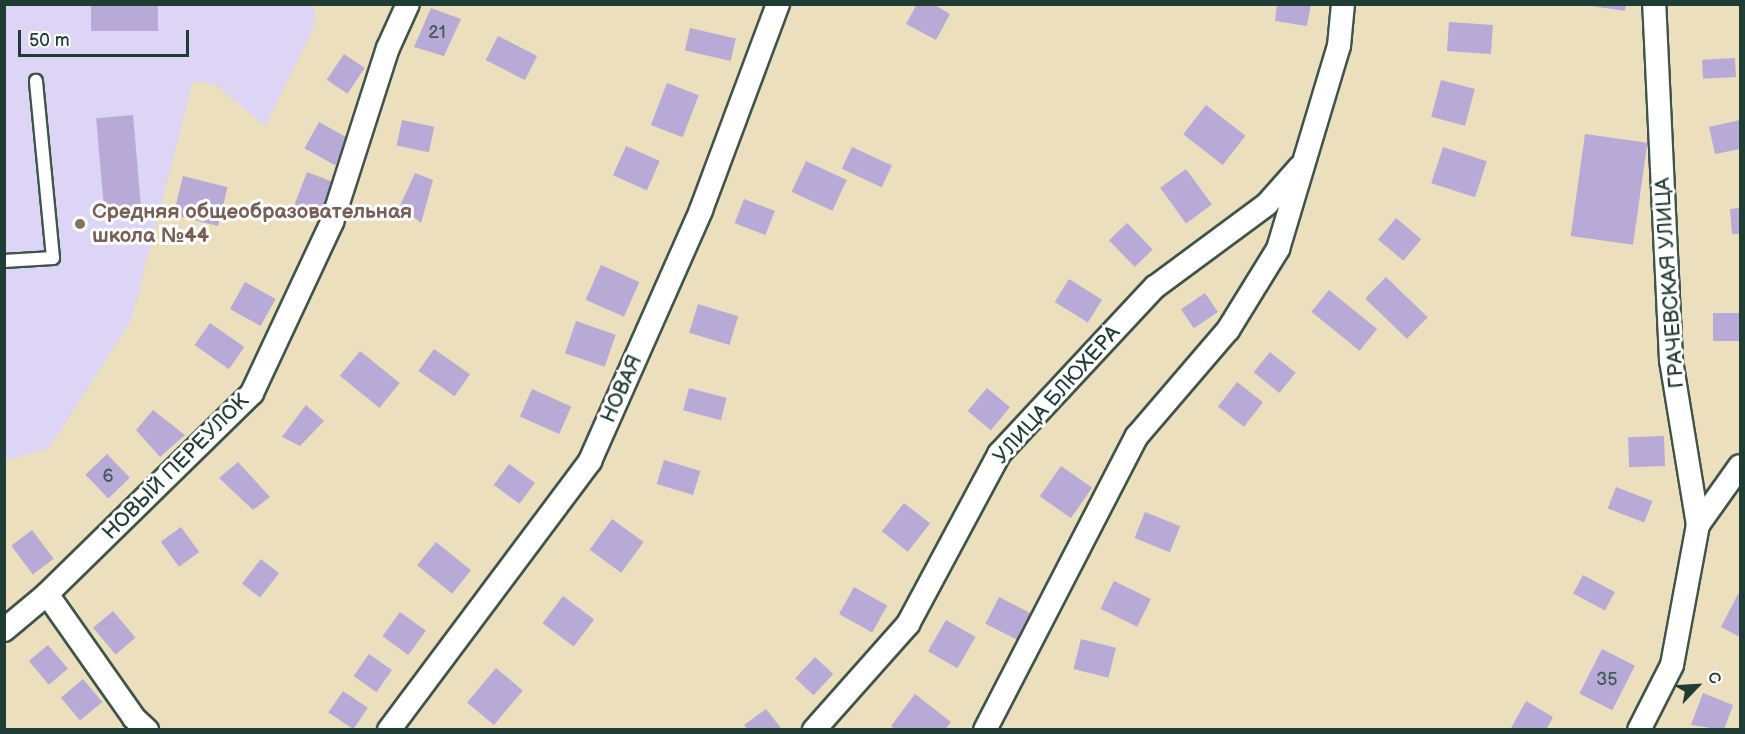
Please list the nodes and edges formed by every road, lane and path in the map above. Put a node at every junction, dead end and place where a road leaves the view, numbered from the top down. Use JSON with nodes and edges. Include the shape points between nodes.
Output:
{"nodes":[{"id":1,"x":408,"y":4,"type":"edge"},
{"id":2,"x":778,"y":4,"type":"edge"},
{"id":3,"x":1343,"y":4,"type":"edge"},
{"id":4,"x":1654,"y":4,"type":"edge"},
{"id":5,"x":36,"y":81,"type":"dead end"},
{"id":6,"x":1306,"y":161,"type":"junction"},
{"id":7,"x":4,"y":261,"type":"edge"},
{"id":8,"x":1740,"y":466,"type":"edge"},
{"id":9,"x":1698,"y":525,"type":"junction"},
{"id":10,"x":47,"y":594,"type":"junction"},
{"id":11,"x":4,"y":630,"type":"edge"},
{"id":12,"x":147,"y":729,"type":"edge"},
{"id":13,"x":389,"y":729,"type":"edge"},
{"id":14,"x":814,"y":729,"type":"edge"},
{"id":15,"x":985,"y":729,"type":"edge"},
{"id":16,"x":1639,"y":729,"type":"edge"}],
"edges":[{"from":1,"to":10,"type":"street","name":"НОВЫЙ ПЕРЕУЛОК","via":[[388,48],[332,222],[252,393]]},
{"from":2,"to":13,"type":"street","name":"НОВАЯ","via":[[701,210],[590,461]]},
{"from":3,"to":6,"type":"street","name":"УЛИЦА БЛЮХЕРА","via":[[1339,46]]},
{"from":4,"to":9,"type":"street","name":"ГРАЧЕВСКАЯ УЛИЦА","via":[[1671,360]]},
{"from":5,"to":7,"type":"lane","via":[[53,258]]},
{"from":6,"to":14,"type":"street","name":"УЛИЦА БЛЮХЕРА","via":[[1267,204],[1155,287],[999,454],[908,624]]},
{"from":6,"to":15,"type":"street","name":"УЛИЦА БЛЮХЕРА","via":[[1278,249],[1228,330],[1137,436]]},
{"from":8,"to":9,"type":"street"},
{"from":9,"to":16,"type":"street","name":"ГРАЧЕВСКАЯ УЛИЦА","via":[[1672,665]]},
{"from":10,"to":11,"type":"street","name":"НОВЫЙ ПЕРЕУЛОК"},
{"from":10,"to":12,"type":"street","via":[[134,718]]}]}
